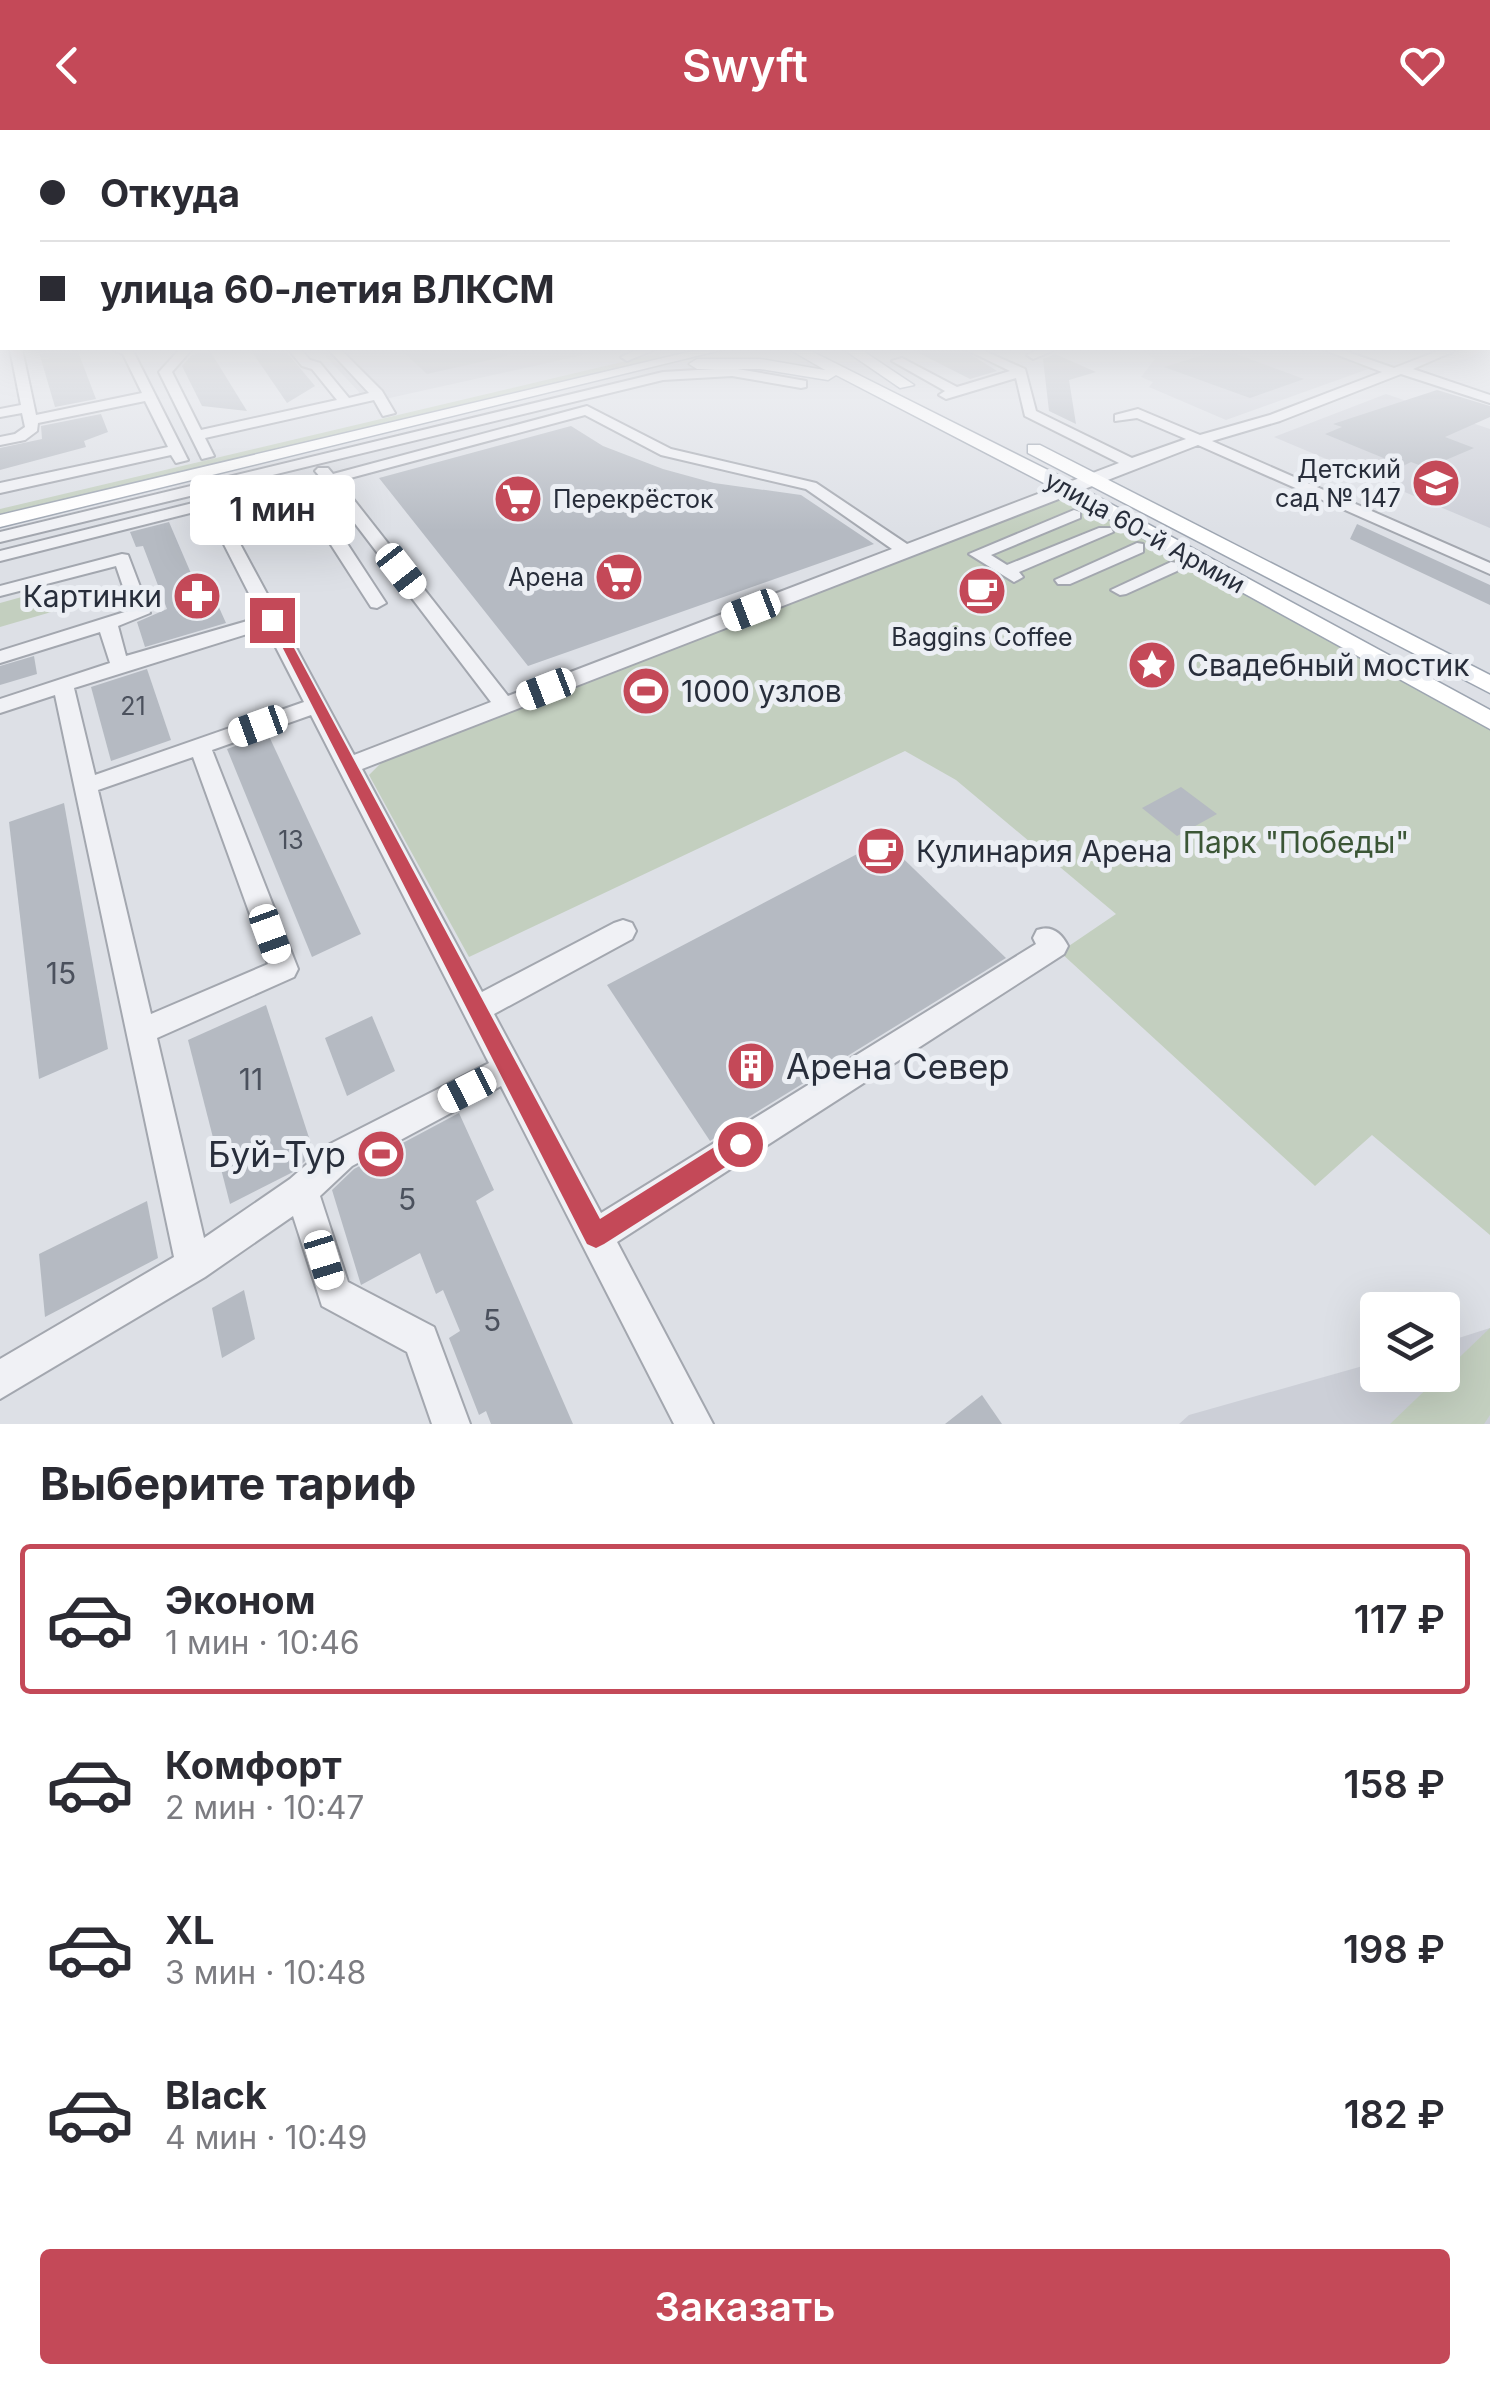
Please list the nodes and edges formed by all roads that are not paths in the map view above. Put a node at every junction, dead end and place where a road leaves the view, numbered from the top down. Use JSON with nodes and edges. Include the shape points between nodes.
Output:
{"nodes":[{"id":1,"x":28,"y":409,"type":"edge"},
{"id":2,"x":60,"y":409,"type":"edge"},
{"id":3,"x":156,"y":409,"type":"edge"},
{"id":4,"x":185,"y":409,"type":"edge"},
{"id":5,"x":310,"y":409,"type":"edge"},
{"id":6,"x":385,"y":409,"type":"edge"},
{"id":7,"x":407,"y":409,"type":"edge"},
{"id":8,"x":465,"y":409,"type":"edge"},
{"id":9,"x":510,"y":409,"type":"edge"},
{"id":10,"x":917,"y":409,"type":"edge"},
{"id":11,"x":953,"y":409,"type":"edge"},
{"id":12,"x":1029,"y":409,"type":"edge"},
{"id":13,"x":1257,"y":409,"type":"dead end"},
{"id":14,"x":1298,"y":409,"type":"edge"},
{"id":15,"x":0,"y":414,"type":"edge"},
{"id":16,"x":29,"y":414,"type":"junction"},
{"id":17,"x":388,"y":414,"type":"junction"},
{"id":18,"x":1120,"y":418,"type":"dead end"},
{"id":19,"x":1276,"y":418,"type":"junction"},
{"id":20,"x":1298,"y":428,"type":"dead end"},
{"id":21,"x":198,"y":434,"type":"junction"},
{"id":22,"x":0,"y":441,"type":"edge"},
{"id":23,"x":1204,"y":442,"type":"junction"},
{"id":24,"x":310,"y":453,"type":"junction"},
{"id":25,"x":179,"y":456,"type":"junction"},
{"id":26,"x":206,"y":456,"type":"junction"},
{"id":27,"x":1132,"y":463,"type":"junction"},
{"id":28,"x":355,"y":475,"type":"junction"},
{"id":29,"x":1092,"y":480,"type":"junction"},
{"id":30,"x":0,"y":488,"type":"edge"},
{"id":31,"x":1068,"y":490,"type":"junction"},
{"id":32,"x":206,"y":495,"type":"junction"},
{"id":33,"x":0,"y":504,"type":"edge"},
{"id":34,"x":1074,"y":514,"type":"dead end"},
{"id":35,"x":0,"y":521,"type":"edge"},
{"id":36,"x":1105,"y":532,"type":"dead end"},
{"id":37,"x":0,"y":537,"type":"edge"},
{"id":38,"x":1137,"y":548,"type":"dead end"},
{"id":39,"x":1490,"y":550,"type":"edge"},
{"id":40,"x":906,"y":551,"type":"junction"},
{"id":41,"x":0,"y":556,"type":"edge"},
{"id":42,"x":1471,"y":560,"type":"junction"},
{"id":43,"x":1171,"y":567,"type":"dead end"},
{"id":44,"x":1490,"y":568,"type":"edge"},
{"id":45,"x":1064,"y":580,"type":"dead end"},
{"id":46,"x":1120,"y":590,"type":"dead end"},
{"id":47,"x":0,"y":591,"type":"edge"},
{"id":48,"x":378,"y":603,"type":"dead end"},
{"id":49,"x":272,"y":620,"type":"junction"},
{"id":50,"x":108,"y":626,"type":"junction"},
{"id":51,"x":0,"y":657,"type":"edge"},
{"id":52,"x":133,"y":662,"type":"junction"},
{"id":53,"x":63,"y":684,"type":"junction"},
{"id":54,"x":1490,"y":685,"type":"edge"},
{"id":55,"x":317,"y":705,"type":"junction"},
{"id":56,"x":0,"y":706,"type":"edge"},
{"id":57,"x":504,"y":706,"type":"junction"},
{"id":58,"x":1490,"y":722,"type":"edge"},
{"id":59,"x":200,"y":746,"type":"junction"},
{"id":60,"x":348,"y":765,"type":"junction"},
{"id":61,"x":86,"y":786,"type":"junction"},
{"id":62,"x":623,"y":931,"type":"dead end"},
{"id":63,"x":1046,"y":938,"type":"dead end"},
{"id":64,"x":476,"y":1008,"type":"junction"},
{"id":65,"x":141,"y":1032,"type":"junction"},
{"id":66,"x":508,"y":1068,"type":"junction"},
{"id":67,"x":302,"y":1191,"type":"junction"},
{"id":68,"x":596,"y":1236,"type":"junction"},
{"id":69,"x":193,"y":1264,"type":"junction"},
{"id":70,"x":0,"y":1380,"type":"edge"},
{"id":71,"x":451,"y":1424,"type":"edge"},
{"id":72,"x":694,"y":1424,"type":"edge"}],
"edges":[{"from":1,"to":16,"type":"street"},
{"from":2,"to":16,"type":"street"},
{"from":3,"to":25,"type":"street"},
{"from":4,"to":21,"type":"street"},
{"from":5,"to":21,"type":"street"},
{"from":6,"to":17,"type":"street"},
{"from":7,"to":17,"type":"main road"},
{"from":8,"to":24,"type":"main road"},
{"from":9,"to":24,"type":"street"},
{"from":10,"to":31,"type":"main road","name":"улица 60-й Армии"},
{"from":11,"to":29,"type":"main road","name":"улица 60-й Армии"},
{"from":12,"to":27,"type":"street"},
{"from":13,"to":19,"type":"street"},
{"from":14,"to":19,"type":"street"},
{"from":15,"to":16,"type":"street"},
{"from":16,"to":22,"type":"street","via":[[29,432]]},
{"from":17,"to":26,"type":"main road"},
{"from":18,"to":23,"type":"street","via":[[1138,413]]},
{"from":19,"to":20,"type":"street"},
{"from":19,"to":23,"type":"street"},
{"from":21,"to":26,"type":"street"},
{"from":23,"to":27,"type":"street"},
{"from":23,"to":42,"type":"street"},
{"from":24,"to":28,"type":"street"},
{"from":24,"to":32,"type":"street"},
{"from":24,"to":35,"type":"main road"},
{"from":25,"to":26,"type":"main road"},
{"from":25,"to":30,"type":"street"},
{"from":25,"to":33,"type":"main road"},
{"from":27,"to":29,"type":"street"},
{"from":28,"to":40,"type":"street","via":[[588,410],[666,452],[811,486]]},
{"from":28,"to":48,"type":"street","via":[[307,495]]},
{"from":28,"to":57,"type":"street"},
{"from":29,"to":31,"type":"street"},
{"from":29,"to":54,"type":"main road","name":"улица 60-й Армии"},
{"from":31,"to":40,"type":"street"},
{"from":31,"to":58,"type":"main road","name":"улица 60-й Армии"},
{"from":32,"to":37,"type":"street"},
{"from":32,"to":41,"type":"street"},
{"from":32,"to":49,"type":"street"},
{"from":34,"to":36,"type":"street","via":[[978,554],[1010,574]]},
{"from":38,"to":45,"type":"street"},
{"from":39,"to":42,"type":"street"},
{"from":40,"to":57,"type":"street"},
{"from":42,"to":44,"type":"street"},
{"from":43,"to":46,"type":"street"},
{"from":47,"to":50,"type":"street","via":[[122,559],[141,613]]},
{"from":49,"to":52,"type":"street"},
{"from":49,"to":55,"type":"street"},
{"from":50,"to":51,"type":"street"},
{"from":50,"to":52,"type":"street","via":[[118,661]]},
{"from":52,"to":53,"type":"street"},
{"from":53,"to":56,"type":"street"},
{"from":53,"to":61,"type":"street"},
{"from":55,"to":59,"type":"street"},
{"from":55,"to":60,"type":"street"},
{"from":57,"to":60,"type":"street"},
{"from":59,"to":61,"type":"street"},
{"from":59,"to":65,"type":"street","via":[[284,969]]},
{"from":60,"to":64,"type":"street"},
{"from":61,"to":65,"type":"street"},
{"from":62,"to":64,"type":"street"},
{"from":63,"to":68,"type":"street","via":[[1055,946]]},
{"from":64,"to":66,"type":"street"},
{"from":65,"to":69,"type":"street"},
{"from":66,"to":67,"type":"street","via":[[341,1156]]},
{"from":66,"to":68,"type":"street"},
{"from":67,"to":69,"type":"street"},
{"from":67,"to":71,"type":"street","via":[[334,1294],[421,1340]]},
{"from":68,"to":72,"type":"street"},
{"from":69,"to":70,"type":"street"}]}
